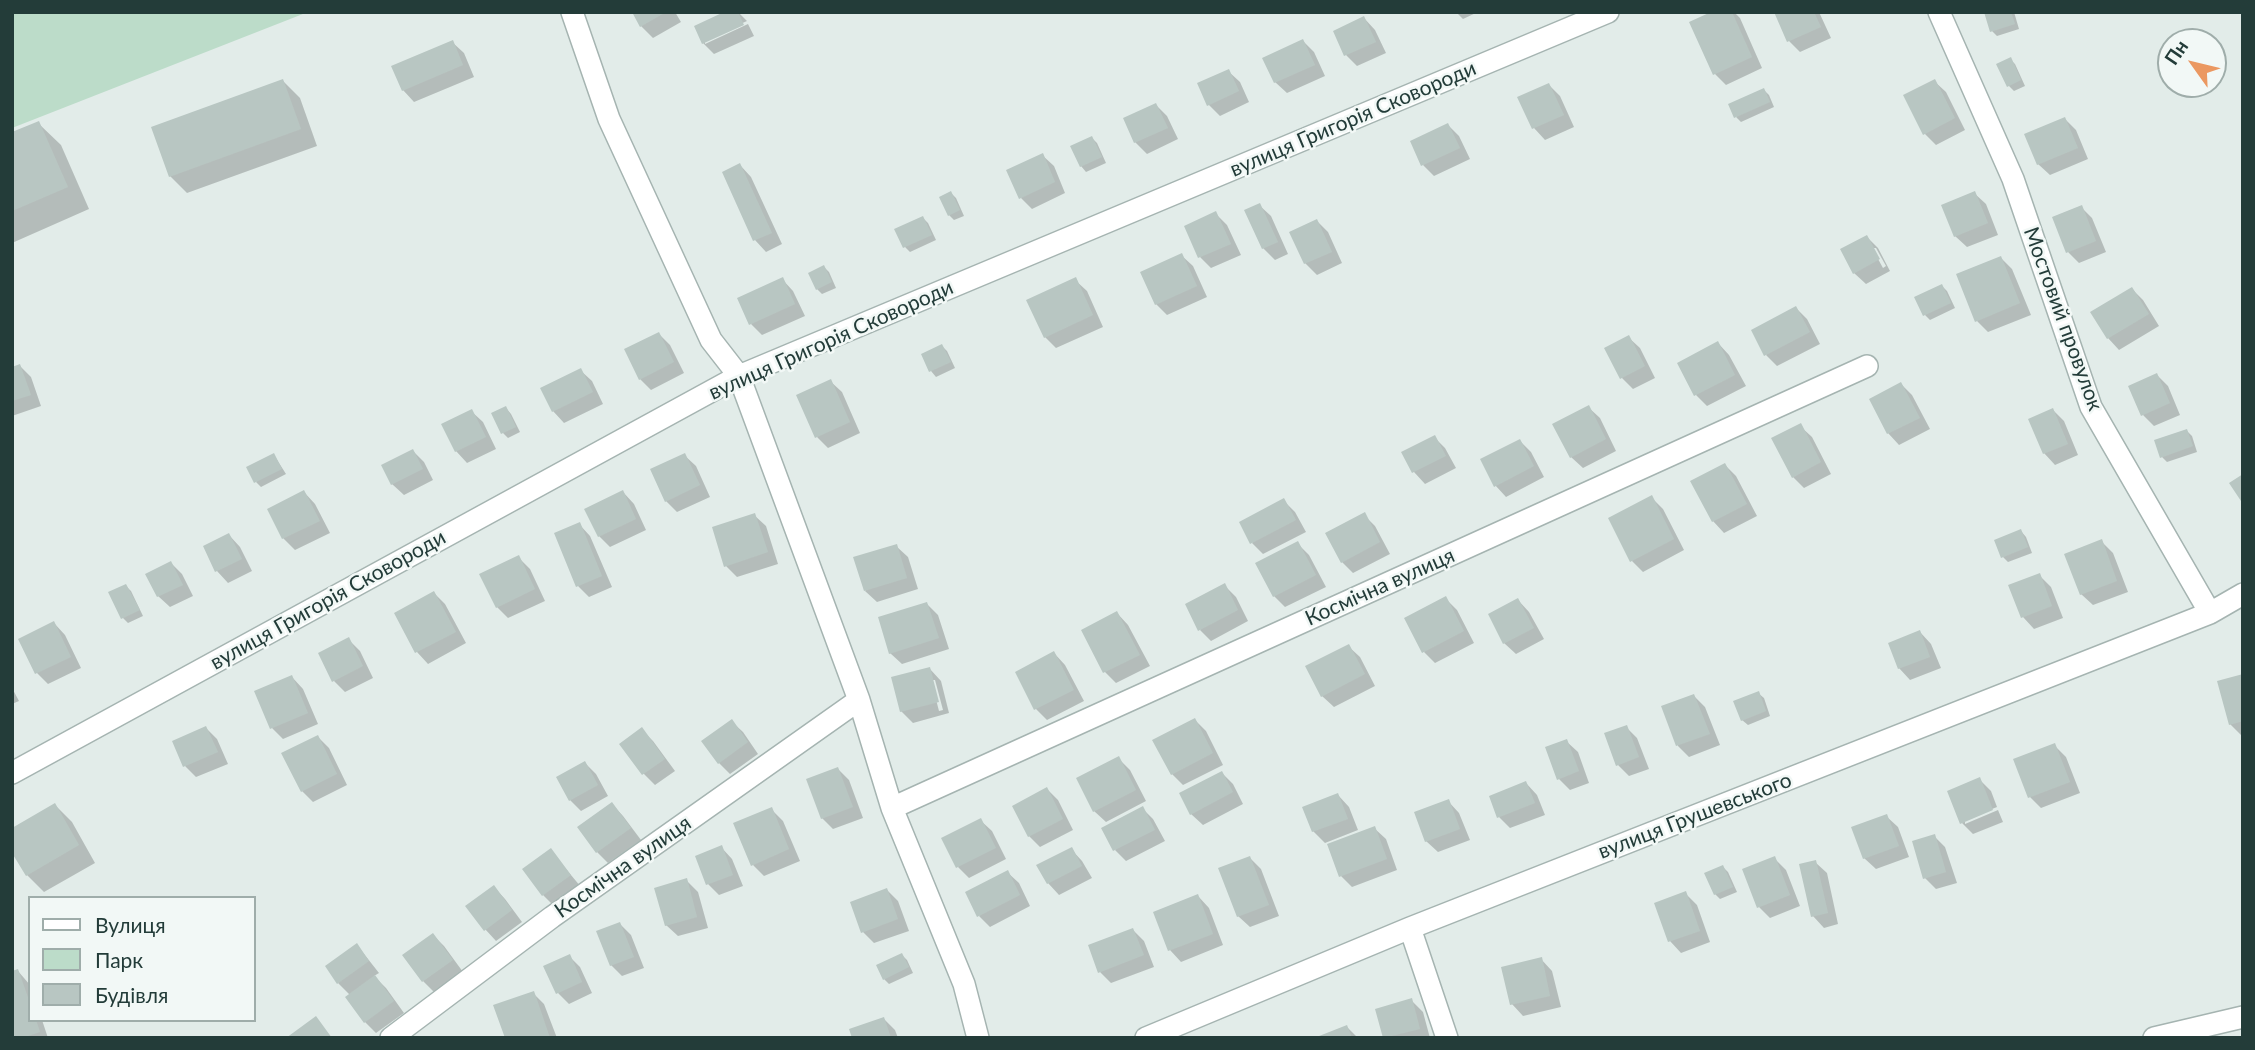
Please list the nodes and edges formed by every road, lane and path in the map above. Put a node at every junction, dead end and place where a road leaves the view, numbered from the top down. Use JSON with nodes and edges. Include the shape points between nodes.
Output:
{"nodes":[{"id":1,"x":572,"y":12,"type":"edge"},
{"id":2,"x":1608,"y":12,"type":"edge"},
{"id":3,"x":1939,"y":12,"type":"edge"},
{"id":4,"x":1867,"y":366,"type":"dead end"},
{"id":5,"x":739,"y":376,"type":"junction"},
{"id":6,"x":2243,"y":594,"type":"edge"},
{"id":7,"x":2210,"y":613,"type":"junction"},
{"id":8,"x":859,"y":700,"type":"junction"},
{"id":9,"x":12,"y":773,"type":"edge"},
{"id":10,"x":892,"y":808,"type":"junction"},
{"id":11,"x":1410,"y":928,"type":"junction"},
{"id":12,"x":2243,"y":1017,"type":"edge"},
{"id":13,"x":391,"y":1038,"type":"edge"},
{"id":14,"x":978,"y":1038,"type":"edge"},
{"id":15,"x":1146,"y":1038,"type":"edge"},
{"id":16,"x":1447,"y":1038,"type":"edge"},
{"id":17,"x":2154,"y":1038,"type":"edge"}],
"edges":[{"from":1,"to":5,"type":"street","via":[[609,119],[711,340]]},
{"from":2,"to":5,"type":"street","name":"вулиця Григорія Сковороди"},
{"from":3,"to":7,"type":"street","name":"Мостовий провулок","via":[[2014,179],[2091,407]]},
{"from":4,"to":10,"type":"street","name":"Космічна вулиця"},
{"from":5,"to":8,"type":"street"},
{"from":5,"to":9,"type":"street","name":"вулиця Григорія Сковороди"},
{"from":6,"to":7,"type":"street","name":"вулиця Грушевського"},
{"from":7,"to":11,"type":"street","name":"вулиця Грушевського"},
{"from":8,"to":10,"type":"street"},
{"from":8,"to":13,"type":"street","name":"Космічна вулиця","via":[[552,917]]},
{"from":10,"to":14,"type":"street","via":[[964,984]]},
{"from":11,"to":15,"type":"street","name":"вулиця Грушевського"},
{"from":11,"to":16,"type":"street"},
{"from":12,"to":17,"type":"street"}]}
